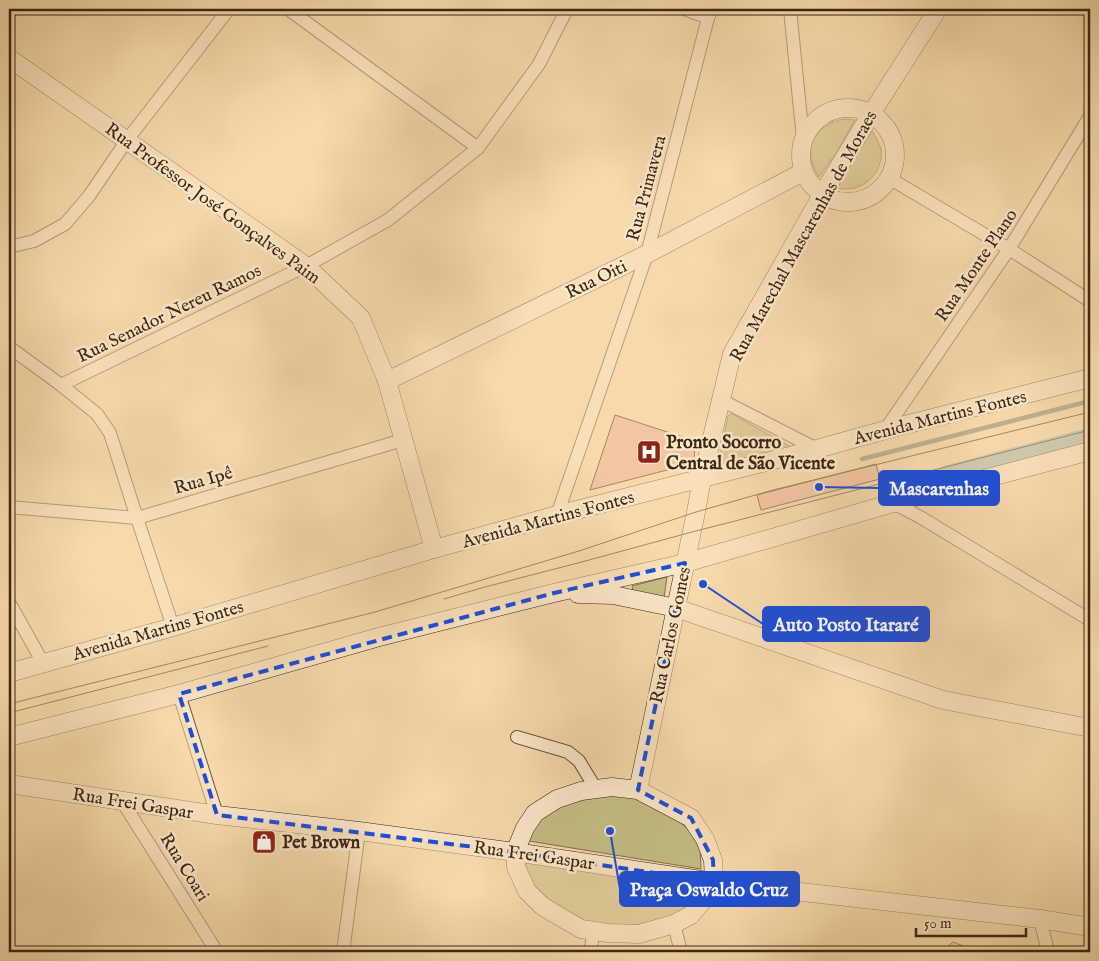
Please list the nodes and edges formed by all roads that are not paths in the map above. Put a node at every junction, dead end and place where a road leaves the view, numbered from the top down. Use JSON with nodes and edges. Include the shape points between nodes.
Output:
{"nodes":[{"id":1,"x":229,"y":9,"type":"edge"},
{"id":2,"x":288,"y":9,"type":"edge"},
{"id":3,"x":566,"y":9,"type":"edge"},
{"id":4,"x":684,"y":9,"type":"edge"},
{"id":5,"x":790,"y":9,"type":"edge"},
{"id":6,"x":938,"y":9,"type":"edge"},
{"id":7,"x":710,"y":13,"type":"edge"},
{"id":8,"x":9,"y":58,"type":"edge"},
{"id":9,"x":871,"y":114,"type":"junction"},
{"id":10,"x":1090,"y":116,"type":"edge"},
{"id":11,"x":803,"y":139,"type":"junction"},
{"id":12,"x":127,"y":140,"type":"junction"},
{"id":13,"x":478,"y":148,"type":"junction"},
{"id":14,"x":803,"y":172,"type":"junction"},
{"id":15,"x":889,"y":178,"type":"junction"},
{"id":16,"x":822,"y":196,"type":"junction"},
{"id":17,"x":9,"y":247,"type":"edge"},
{"id":18,"x":1009,"y":250,"type":"junction"},
{"id":19,"x":647,"y":254,"type":"junction"},
{"id":20,"x":306,"y":266,"type":"junction"},
{"id":21,"x":1090,"y":301,"type":"edge"},
{"id":22,"x":9,"y":347,"type":"edge"},
{"id":23,"x":1090,"y":378,"type":"edge"},
{"id":24,"x":387,"y":382,"type":"junction"},
{"id":25,"x":61,"y":385,"type":"junction"},
{"id":26,"x":721,"y":400,"type":"junction"},
{"id":27,"x":885,"y":430,"type":"junction"},
{"id":28,"x":403,"y":440,"type":"junction"},
{"id":29,"x":817,"y":449,"type":"junction"},
{"id":30,"x":1090,"y":451,"type":"edge"},
{"id":31,"x":702,"y":479,"type":"junction"},
{"id":32,"x":893,"y":503,"type":"junction"},
{"id":33,"x":9,"y":507,"type":"edge"},
{"id":34,"x":557,"y":516,"type":"junction"},
{"id":35,"x":137,"y":518,"type":"junction"},
{"id":36,"x":434,"y":549,"type":"junction"},
{"id":37,"x":685,"y":563,"type":"junction"},
{"id":38,"x":554,"y":593,"type":"junction"},
{"id":39,"x":9,"y":602,"type":"edge"},
{"id":40,"x":676,"y":608,"type":"junction"},
{"id":41,"x":1090,"y":620,"type":"edge"},
{"id":42,"x":173,"y":627,"type":"junction"},
{"id":43,"x":43,"y":663,"type":"junction"},
{"id":44,"x":9,"y":673,"type":"edge"},
{"id":45,"x":180,"y":694,"type":"junction"},
{"id":46,"x":1090,"y":728,"type":"edge"},
{"id":47,"x":517,"y":736,"type":"dead end"},
{"id":48,"x":9,"y":737,"type":"edge"},
{"id":49,"x":9,"y":784,"type":"edge"},
{"id":50,"x":596,"y":789,"type":"junction"},
{"id":51,"x":638,"y":790,"type":"junction"},
{"id":52,"x":122,"y":801,"type":"junction"},
{"id":53,"x":217,"y":815,"type":"junction"},
{"id":54,"x":359,"y":831,"type":"junction"},
{"id":55,"x":515,"y":852,"type":"junction"},
{"id":56,"x":714,"y":882,"type":"junction"},
{"id":57,"x":1040,"y":919,"type":"junction"},
{"id":58,"x":674,"y":924,"type":"junction"},
{"id":59,"x":1090,"y":927,"type":"edge"},
{"id":60,"x":594,"y":931,"type":"junction"},
{"id":61,"x":217,"y":952,"type":"edge"},
{"id":62,"x":343,"y":952,"type":"edge"},
{"id":63,"x":590,"y":952,"type":"edge"},
{"id":64,"x":681,"y":952,"type":"edge"},
{"id":65,"x":1048,"y":952,"type":"edge"}],
"edges":[{"from":1,"to":12,"type":"street"},
{"from":2,"to":13,"type":"street"},
{"from":3,"to":13,"type":"street","name":"Rua Senador Nereu Ramos","via":[[539,64]]},
{"from":4,"to":7,"type":"street"},
{"from":5,"to":11,"type":"street"},
{"from":6,"to":9,"type":"street","name":"Rua Marechal Mascarenhas de Moraes"},
{"from":7,"to":19,"type":"street","name":"Rua Primavera"},
{"from":8,"to":12,"type":"street","name":"Rua Professor José Gonçalves Paim"},
{"from":9,"to":11,"type":"street","via":[[858,109],[831,110],[809,127]]},
{"from":9,"to":15,"type":"street","via":[[891,135],[895,150]]},
{"from":9,"to":16,"type":"street","name":"Rua Marechal Mascarenhas de Moraes"},
{"from":10,"to":18,"type":"street","name":"Rua Monte Plano"},
{"from":11,"to":14,"type":"street","via":[[800,156]]},
{"from":12,"to":17,"type":"street","via":[[89,196],[64,224],[34,241]]},
{"from":12,"to":20,"type":"street","name":"Rua Professor José Gonçalves Paim"},
{"from":13,"to":20,"type":"street","name":"Rua Senador Nereu Ramos","via":[[388,220]]},
{"from":14,"to":16,"type":"street"},
{"from":14,"to":19,"type":"street","name":"Rua Oiti"},
{"from":15,"to":16,"type":"street","via":[[867,199],[844,202]]},
{"from":15,"to":18,"type":"street"},
{"from":16,"to":26,"type":"street","name":"Rua Marechal Mascarenhas de Moraes","via":[[732,354]]},
{"from":18,"to":21,"type":"street"},
{"from":18,"to":27,"type":"street","name":"Rua Monte Plano"},
{"from":19,"to":24,"type":"street","name":"Rua Oiti"},
{"from":19,"to":34,"type":"street","name":"Rua Primavera"},
{"from":20,"to":24,"type":"street","name":"Rua Professor José Gonçalves Paim","via":[[361,318]]},
{"from":20,"to":25,"type":"street","name":"Rua Senador Nereu Ramos"},
{"from":22,"to":25,"type":"street"},
{"from":23,"to":27,"type":"street","name":"Avenida Martins Fontes"},
{"from":24,"to":28,"type":"street","name":"Rua Professor José Gonçalves Paim"},
{"from":25,"to":35,"type":"street","via":[[97,414],[110,433]]},
{"from":26,"to":29,"type":"street"},
{"from":26,"to":31,"type":"street","name":"Rua Marechal Mascarenhas de Moraes"},
{"from":27,"to":29,"type":"street","name":"Avenida Martins Fontes"},
{"from":28,"to":35,"type":"street","name":"Rua Ipê"},
{"from":28,"to":36,"type":"street","name":"Rua Professor José Gonçalves Paim"},
{"from":29,"to":31,"type":"street","name":"Avenida Martins Fontes"},
{"from":30,"to":32,"type":"street"},
{"from":31,"to":34,"type":"street","name":"Avenida Martins Fontes"},
{"from":31,"to":37,"type":"street","name":"Rua Carlos Gomes"},
{"from":32,"to":37,"type":"street"},
{"from":32,"to":41,"type":"street"},
{"from":33,"to":35,"type":"street","name":"Rua Ipê"},
{"from":34,"to":36,"type":"street","name":"Avenida Martins Fontes"},
{"from":35,"to":42,"type":"street"},
{"from":36,"to":42,"type":"street","name":"Avenida Martins Fontes"},
{"from":37,"to":38,"type":"street"},
{"from":37,"to":40,"type":"street","name":"Rua Carlos Gomes"},
{"from":38,"to":40,"type":"street","via":[[614,595]]},
{"from":38,"to":45,"type":"street","via":[[379,637]]},
{"from":39,"to":43,"type":"street"},
{"from":40,"to":46,"type":"street","via":[[943,700]]},
{"from":40,"to":51,"type":"street","name":"Rua Carlos Gomes"},
{"from":42,"to":43,"type":"street","name":"Avenida Martins Fontes"},
{"from":43,"to":44,"type":"street","name":"Avenida Martins Fontes"},
{"from":45,"to":48,"type":"street"},
{"from":45,"to":53,"type":"street"},
{"from":47,"to":50,"type":"street","via":[[568,752],[580,761]]},
{"from":49,"to":52,"type":"street","name":"Rua Frei Gaspar"},
{"from":50,"to":51,"type":"street"},
{"from":50,"to":55,"type":"street","via":[[557,799],[535,814]]},
{"from":51,"to":56,"type":"street","via":[[691,818],[706,839],[713,860]]},
{"from":52,"to":53,"type":"street","name":"Rua Frei Gaspar"},
{"from":52,"to":61,"type":"street","name":"Rua Coari"},
{"from":53,"to":54,"type":"street","name":"Rua Frei Gaspar"},
{"from":54,"to":55,"type":"street","name":"Rua Frei Gaspar"},
{"from":54,"to":62,"type":"street"},
{"from":55,"to":56,"type":"street","name":"Rua Frei Gaspar"},
{"from":55,"to":60,"type":"street","via":[[516,867],[527,891],[542,906],[562,918]]},
{"from":56,"to":57,"type":"street","name":"Rua Frei Gaspar"},
{"from":56,"to":58,"type":"street","via":[[690,915]]},
{"from":57,"to":59,"type":"street","name":"Rua Frei Gaspar"},
{"from":57,"to":65,"type":"street"},
{"from":58,"to":60,"type":"street","via":[[639,934]]},
{"from":58,"to":64,"type":"street"},
{"from":60,"to":63,"type":"street"}]}
